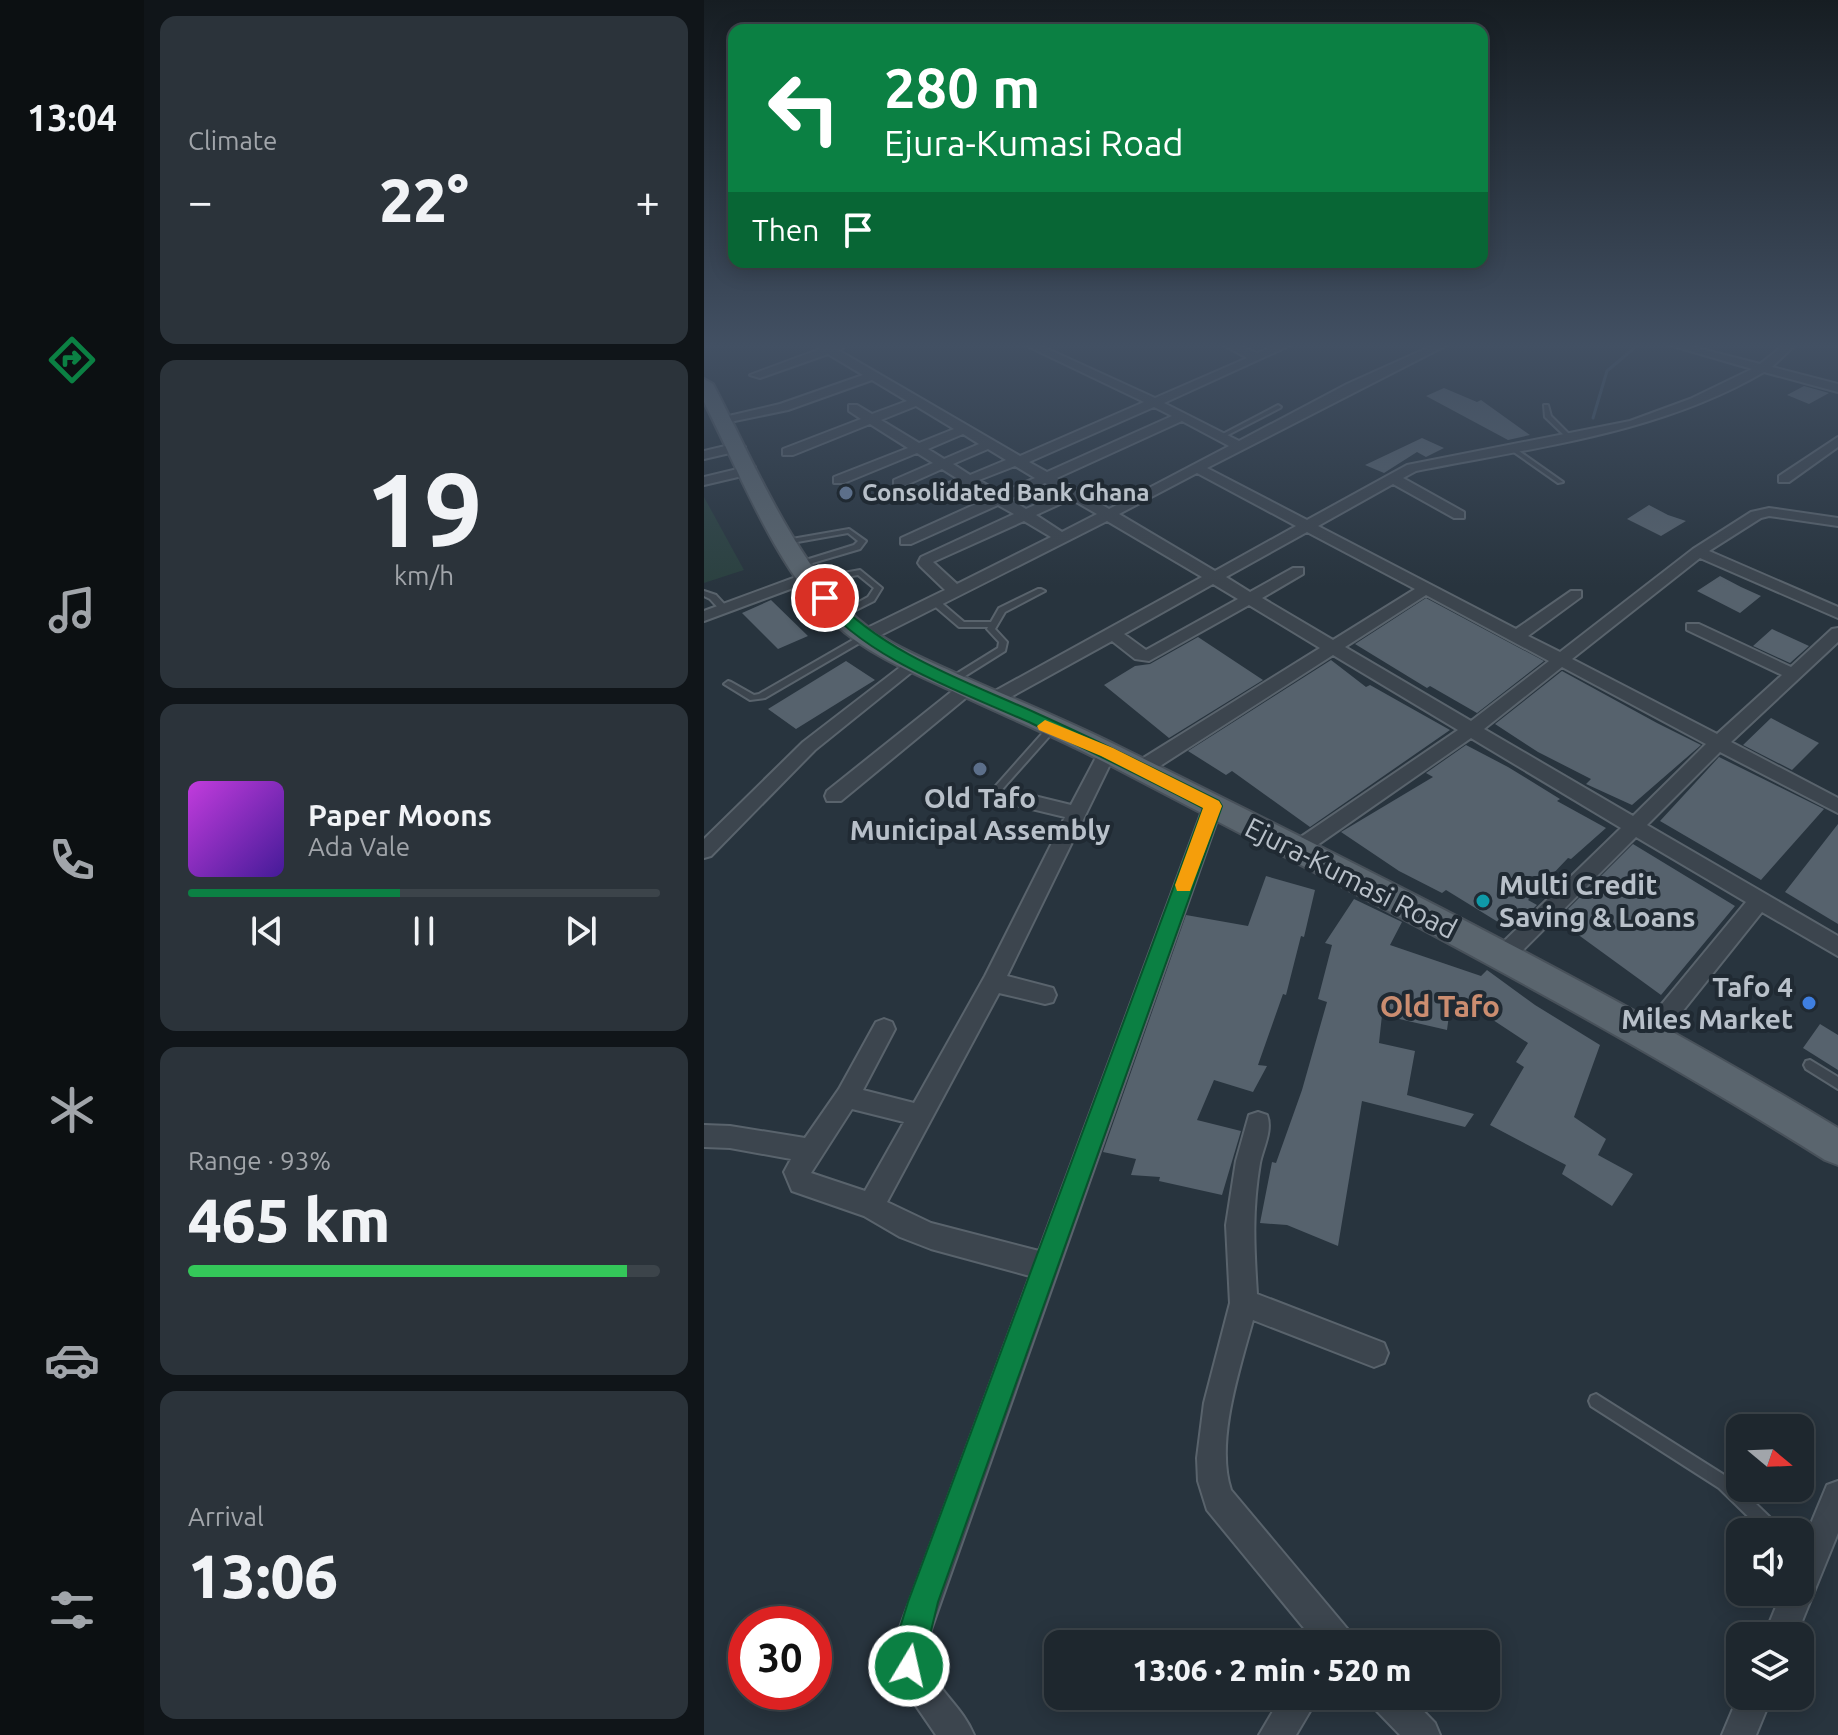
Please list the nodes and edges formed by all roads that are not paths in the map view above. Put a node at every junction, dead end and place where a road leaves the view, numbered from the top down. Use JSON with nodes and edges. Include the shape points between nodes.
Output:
{"nodes":[{"id":1,"x":724,"y":425,"type":"edge"},
{"id":2,"x":859,"y":425,"type":"edge"},
{"id":3,"x":880,"y":425,"type":"edge"},
{"id":4,"x":958,"y":425,"type":"edge"},
{"id":5,"x":1099,"y":425,"type":"edge"},
{"id":6,"x":1163,"y":425,"type":"edge"},
{"id":7,"x":1197,"y":425,"type":"edge"},
{"id":8,"x":1243,"y":425,"type":"edge"},
{"id":9,"x":1279,"y":425,"type":"edge"},
{"id":10,"x":1556,"y":425,"type":"edge"},
{"id":11,"x":1620,"y":425,"type":"edge"},
{"id":12,"x":965,"y":429,"type":"junction"},
{"id":13,"x":1568,"y":436,"type":"junction"},
{"id":14,"x":1220,"y":437,"type":"junction"},
{"id":15,"x":1838,"y":441,"type":"edge"},
{"id":16,"x":989,"y":444,"type":"junction"},
{"id":17,"x":1239,"y":446,"type":"junction"},
{"id":18,"x":1510,"y":447,"type":"junction"},
{"id":19,"x":915,"y":448,"type":"junction"},
{"id":20,"x":788,"y":452,"type":"dead end"},
{"id":21,"x":704,"y":455,"type":"edge"},
{"id":22,"x":744,"y":458,"type":"junction"},
{"id":23,"x":1019,"y":460,"type":"junction"},
{"id":24,"x":940,"y":464,"type":"junction"},
{"id":25,"x":1197,"y":468,"type":"junction"},
{"id":26,"x":1047,"y":477,"type":"junction"},
{"id":27,"x":1393,"y":478,"type":"junction"},
{"id":28,"x":1784,"y":479,"type":"dead end"},
{"id":29,"x":839,"y":480,"type":"dead end"},
{"id":30,"x":704,"y":481,"type":"edge"},
{"id":31,"x":967,"y":481,"type":"junction"},
{"id":32,"x":1560,"y":482,"type":"dead end"},
{"id":33,"x":899,"y":483,"type":"dead end"},
{"id":34,"x":1073,"y":493,"type":"junction"},
{"id":35,"x":934,"y":494,"type":"dead end"},
{"id":36,"x":996,"y":500,"type":"junction"},
{"id":37,"x":1109,"y":514,"type":"junction"},
{"id":38,"x":1459,"y":515,"type":"dead end"},
{"id":39,"x":1023,"y":516,"type":"junction"},
{"id":40,"x":1838,"y":522,"type":"edge"},
{"id":41,"x":1306,"y":525,"type":"junction"},
{"id":42,"x":1062,"y":538,"type":"junction"},
{"id":43,"x":906,"y":541,"type":"dead end"},
{"id":44,"x":1698,"y":552,"type":"junction"},
{"id":45,"x":801,"y":567,"type":"junction"},
{"id":46,"x":1298,"y":571,"type":"dead end"},
{"id":47,"x":1214,"y":576,"type":"junction"},
{"id":48,"x":1426,"y":589,"type":"junction"},
{"id":49,"x":955,"y":591,"type":"junction"},
{"id":50,"x":1041,"y":591,"type":"dead end"},
{"id":51,"x":704,"y":593,"type":"edge"},
{"id":52,"x":1576,"y":594,"type":"dead end"},
{"id":53,"x":1251,"y":599,"type":"junction"},
{"id":54,"x":934,"y":601,"type":"junction"},
{"id":55,"x":724,"y":609,"type":"junction"},
{"id":56,"x":1838,"y":613,"type":"edge"},
{"id":57,"x":704,"y":616,"type":"edge"},
{"id":58,"x":840,"y":616,"type":"junction"},
{"id":59,"x":991,"y":624,"type":"junction"},
{"id":60,"x":1693,"y":627,"type":"dead end"},
{"id":61,"x":1112,"y":633,"type":"junction"},
{"id":62,"x":1838,"y":633,"type":"edge"},
{"id":63,"x":865,"y":636,"type":"junction"},
{"id":64,"x":1516,"y":637,"type":"junction"},
{"id":65,"x":1332,"y":646,"type":"junction"},
{"id":66,"x":1562,"y":660,"type":"junction"},
{"id":67,"x":912,"y":663,"type":"junction"},
{"id":68,"x":1793,"y":674,"type":"junction"},
{"id":69,"x":728,"y":684,"type":"dead end"},
{"id":70,"x":970,"y":690,"type":"junction"},
{"id":71,"x":1051,"y":729,"type":"junction"},
{"id":72,"x":1471,"y":730,"type":"junction"},
{"id":73,"x":1718,"y":743,"type":"junction"},
{"id":74,"x":1107,"y":752,"type":"junction"},
{"id":75,"x":1139,"y":770,"type":"junction"},
{"id":76,"x":996,"y":791,"type":"dead end"},
{"id":77,"x":834,"y":796,"type":"dead end"},
{"id":78,"x":1022,"y":800,"type":"dead end"},
{"id":79,"x":1213,"y":806,"type":"junction"},
{"id":80,"x":1838,"y":806,"type":"edge"},
{"id":81,"x":1077,"y":813,"type":"junction"},
{"id":82,"x":1634,"y":826,"type":"junction"},
{"id":83,"x":1296,"y":850,"type":"junction"},
{"id":84,"x":704,"y":851,"type":"edge"},
{"id":85,"x":1759,"y":901,"type":"junction"},
{"id":86,"x":1838,"y":947,"type":"edge"},
{"id":87,"x":1503,"y":956,"type":"junction"},
{"id":88,"x":993,"y":982,"type":"junction"},
{"id":89,"x":1045,"y":995,"type":"dead end"},
{"id":90,"x":884,"y":1029,"type":"dead end"},
{"id":91,"x":1650,"y":1035,"type":"junction"},
{"id":92,"x":1810,"y":1065,"type":"dead end"},
{"id":93,"x":1838,"y":1084,"type":"edge"},
{"id":94,"x":847,"y":1097,"type":"junction"},
{"id":95,"x":919,"y":1115,"type":"junction"},
{"id":96,"x":1258,"y":1123,"type":"dead end"},
{"id":97,"x":704,"y":1136,"type":"edge"},
{"id":98,"x":1838,"y":1148,"type":"edge"},
{"id":99,"x":811,"y":1151,"type":"junction"},
{"id":100,"x":871,"y":1206,"type":"junction"},
{"id":101,"x":1044,"y":1266,"type":"junction"},
{"id":102,"x":1244,"y":1303,"type":"junction"},
{"id":103,"x":1374,"y":1353,"type":"dead end"},
{"id":104,"x":1596,"y":1401,"type":"dead end"},
{"id":105,"x":1838,"y":1496,"type":"edge"},
{"id":106,"x":1760,"y":1518,"type":"edge"},
{"id":107,"x":1814,"y":1549,"type":"edge"},
{"id":108,"x":1326,"y":1630,"type":"edge"},
{"id":109,"x":1293,"y":1710,"type":"edge"},
{"id":110,"x":1399,"y":1710,"type":"edge"},
{"id":111,"x":1749,"y":1710,"type":"edge"},
{"id":112,"x":957,"y":1735,"type":"edge"},
{"id":113,"x":1276,"y":1735,"type":"edge"},
{"id":114,"x":1423,"y":1735,"type":"edge"},
{"id":115,"x":1739,"y":1735,"type":"edge"}],
"edges":[{"from":1,"to":22,"type":"main road","name":"Ejura-Kumasi Road"},
{"from":2,"to":20,"type":"street"},
{"from":3,"to":19,"type":"street"},
{"from":4,"to":12,"type":"street"},
{"from":5,"to":23,"type":"street"},
{"from":6,"to":26,"type":"street"},
{"from":7,"to":14,"type":"street"},
{"from":8,"to":14,"type":"lane"},
{"from":9,"to":17,"type":"street"},
{"from":10,"to":13,"type":"lane"},
{"from":11,"to":13,"type":"street"},
{"from":12,"to":16,"type":"street"},
{"from":12,"to":19,"type":"street"},
{"from":13,"to":18,"type":"street"},
{"from":14,"to":17,"type":"street"},
{"from":15,"to":28,"type":"street"},
{"from":16,"to":23,"type":"street"},
{"from":16,"to":24,"type":"street"},
{"from":17,"to":25,"type":"street"},
{"from":18,"to":27,"type":"street","via":[[1438,461]]},
{"from":18,"to":32,"type":"lane"},
{"from":19,"to":24,"type":"street"},
{"from":19,"to":29,"type":"street"},
{"from":21,"to":22,"type":"street"},
{"from":22,"to":30,"type":"street"},
{"from":22,"to":45,"type":"main road","name":"Ejura-Kumasi Road"},
{"from":23,"to":26,"type":"street"},
{"from":23,"to":31,"type":"street"},
{"from":24,"to":31,"type":"street"},
{"from":24,"to":33,"type":"street"},
{"from":25,"to":37,"type":"street"},
{"from":25,"to":41,"type":"street"},
{"from":26,"to":34,"type":"street"},
{"from":26,"to":36,"type":"street"},
{"from":27,"to":38,"type":"street"},
{"from":27,"to":41,"type":"street"},
{"from":31,"to":35,"type":"street"},
{"from":31,"to":36,"type":"street"},
{"from":34,"to":37,"type":"street"},
{"from":34,"to":39,"type":"street"},
{"from":36,"to":39,"type":"street"},
{"from":36,"to":43,"type":"street"},
{"from":37,"to":42,"type":"street"},
{"from":37,"to":47,"type":"street"},
{"from":39,"to":42,"type":"street"},
{"from":39,"to":49,"type":"street","via":[[926,560]]},
{"from":40,"to":44,"type":"street","via":[[1769,512]]},
{"from":41,"to":47,"type":"street"},
{"from":41,"to":48,"type":"street"},
{"from":42,"to":49,"type":"street"},
{"from":44,"to":56,"type":"street"},
{"from":44,"to":66,"type":"street"},
{"from":45,"to":45,"type":"lane","via":[[846,531],[862,541],[857,547]]},
{"from":45,"to":55,"type":"street"},
{"from":45,"to":58,"type":"main road","name":"Ejura-Kumasi Road"},
{"from":45,"to":58,"type":"lane","via":[[860,572],[878,588],[871,599]]},
{"from":46,"to":53,"type":"street"},
{"from":47,"to":53,"type":"street"},
{"from":47,"to":61,"type":"street"},
{"from":48,"to":64,"type":"street"},
{"from":48,"to":65,"type":"street"},
{"from":49,"to":54,"type":"street"},
{"from":50,"to":59,"type":"lane","via":[[1002,610]]},
{"from":51,"to":55,"type":"lane"},
{"from":52,"to":64,"type":"street"},
{"from":53,"to":61,"type":"street","via":[[1149,656]]},
{"from":53,"to":65,"type":"street"},
{"from":54,"to":59,"type":"lane","via":[[962,625]]},
{"from":54,"to":63,"type":"street"},
{"from":55,"to":57,"type":"street"},
{"from":58,"to":63,"type":"main road","name":"Ejura-Kumasi Road"},
{"from":59,"to":70,"type":"lane","via":[[1004,645]]},
{"from":60,"to":68,"type":"street"},
{"from":61,"to":70,"type":"street"},
{"from":62,"to":68,"type":"street"},
{"from":63,"to":67,"type":"main road","name":"Ejura-Kumasi Road"},
{"from":63,"to":69,"type":"lane","via":[[762,696],[753,698]]},
{"from":64,"to":66,"type":"street"},
{"from":65,"to":72,"type":"street"},
{"from":65,"to":75,"type":"street"},
{"from":66,"to":72,"type":"street"},
{"from":66,"to":73,"type":"street"},
{"from":67,"to":70,"type":"main road","name":"Ejura-Kumasi Road"},
{"from":67,"to":84,"type":"street","via":[[809,746]]},
{"from":68,"to":73,"type":"street"},
{"from":70,"to":71,"type":"main road","name":"Ejura-Kumasi Road"},
{"from":70,"to":77,"type":"street"},
{"from":71,"to":74,"type":"main road","name":"Ejura-Kumasi Road"},
{"from":71,"to":76,"type":"lane"},
{"from":72,"to":82,"type":"street"},
{"from":72,"to":83,"type":"street"},
{"from":73,"to":80,"type":"street"},
{"from":73,"to":82,"type":"street"},
{"from":74,"to":75,"type":"main road","name":"Ejura-Kumasi Road"},
{"from":74,"to":81,"type":"street"},
{"from":75,"to":79,"type":"main road","name":"Ejura-Kumasi Road"},
{"from":78,"to":81,"type":"street"},
{"from":79,"to":83,"type":"main road","name":"Ejura-Kumasi Road"},
{"from":79,"to":101,"type":"street"},
{"from":81,"to":88,"type":"street"},
{"from":82,"to":85,"type":"street"},
{"from":82,"to":87,"type":"street"},
{"from":83,"to":87,"type":"main road","name":"Ejura-Kumasi Road"},
{"from":85,"to":86,"type":"street"},
{"from":85,"to":91,"type":"street"},
{"from":87,"to":91,"type":"main road","name":"Ejura-Kumasi Road"},
{"from":88,"to":89,"type":"street"},
{"from":88,"to":95,"type":"street"},
{"from":90,"to":94,"type":"street"},
{"from":91,"to":98,"type":"main road","name":"Ejura-Kumasi Road"},
{"from":92,"to":93,"type":"lane"},
{"from":94,"to":95,"type":"street"},
{"from":94,"to":99,"type":"street"},
{"from":95,"to":100,"type":"street"},
{"from":96,"to":102,"type":"street","via":[[1239,1225]]},
{"from":97,"to":99,"type":"street"},
{"from":99,"to":100,"type":"street","via":[[797,1172],[801,1182]]},
{"from":100,"to":101,"type":"street","via":[[890,1221],[920,1232]]},
{"from":101,"to":112,"type":"street","via":[[911,1641],[909,1666]]},
{"from":102,"to":103,"type":"street"},
{"from":102,"to":108,"type":"street","via":[[1210,1453],[1212,1487]]},
{"from":104,"to":106,"type":"lane","via":[[1724,1483]]},
{"from":105,"to":107,"type":"street"},
{"from":109,"to":113,"type":"street"},
{"from":110,"to":114,"type":"street"},
{"from":111,"to":115,"type":"street"}]}
